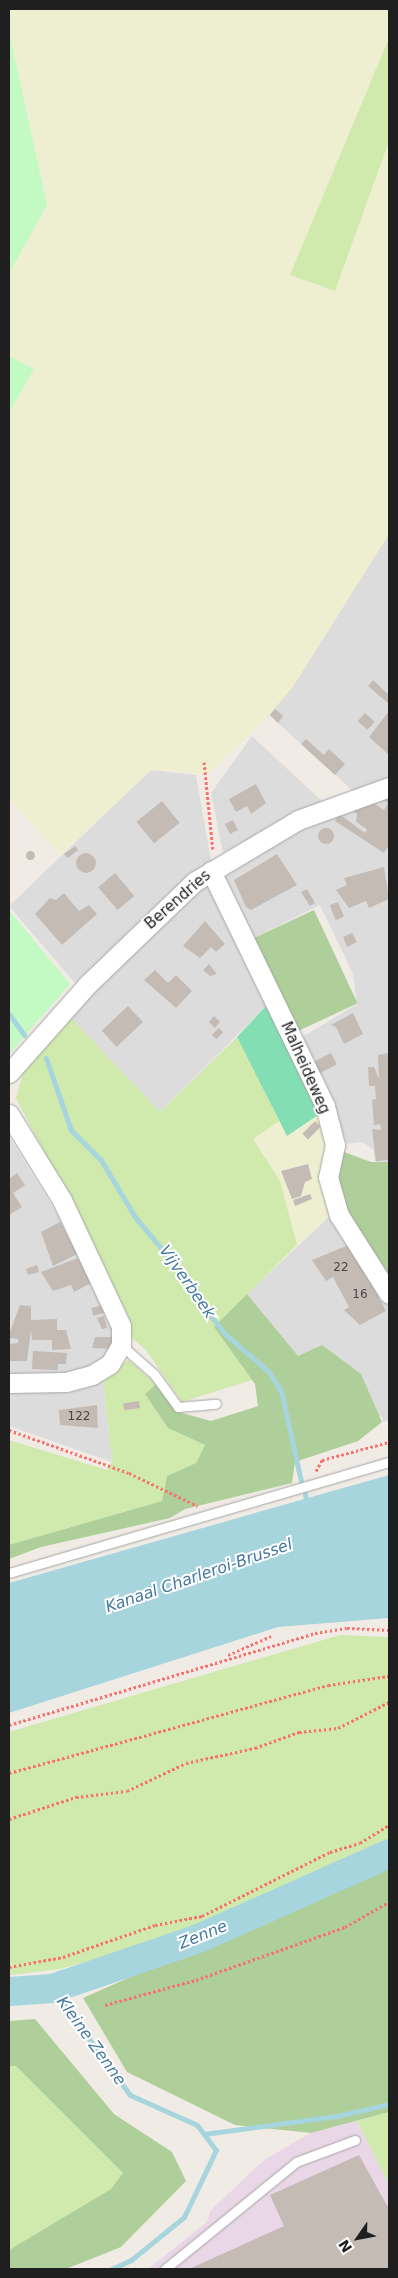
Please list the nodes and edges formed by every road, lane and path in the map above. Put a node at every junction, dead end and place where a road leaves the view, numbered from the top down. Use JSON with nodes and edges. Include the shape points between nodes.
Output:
{"nodes":[{"id":1,"x":204,"y":762,"type":"dead end"},
{"id":2,"x":389,"y":787,"type":"edge"},
{"id":3,"x":215,"y":868,"type":"junction"},
{"id":4,"x":9,"y":1074,"type":"edge"},
{"id":5,"x":9,"y":1114,"type":"edge"},
{"id":6,"x":389,"y":1294,"type":"edge"},
{"id":7,"x":120,"y":1345,"type":"junction"},
{"id":8,"x":9,"y":1383,"type":"edge"},
{"id":9,"x":216,"y":1404,"type":"dead end"},
{"id":10,"x":9,"y":1430,"type":"edge"},
{"id":11,"x":389,"y":1442,"type":"edge"},
{"id":12,"x":389,"y":1462,"type":"edge"},
{"id":13,"x":318,"y":1482,"type":"junction"},
{"id":14,"x":210,"y":1512,"type":"junction"},
{"id":15,"x":9,"y":1573,"type":"edge"},
{"id":16,"x":389,"y":1630,"type":"edge"},
{"id":17,"x":271,"y":1636,"type":"dead end"},
{"id":18,"x":218,"y":1659,"type":"junction"},
{"id":19,"x":389,"y":1676,"type":"edge"},
{"id":20,"x":389,"y":1702,"type":"edge"},
{"id":21,"x":9,"y":1725,"type":"edge"},
{"id":22,"x":9,"y":1774,"type":"edge"},
{"id":23,"x":9,"y":1819,"type":"edge"},
{"id":24,"x":389,"y":1825,"type":"edge"},
{"id":25,"x":389,"y":1902,"type":"edge"},
{"id":26,"x":9,"y":1967,"type":"edge"},
{"id":27,"x":105,"y":2005,"type":"dead end"},
{"id":28,"x":355,"y":2140,"type":"dead end"},
{"id":29,"x":165,"y":2269,"type":"edge"}],
"edges":[{"from":1,"to":3,"type":"path"},
{"from":2,"to":3,"type":"street","name":"Berendries","via":[[298,820]]},
{"from":3,"to":4,"type":"street","name":"Berendries","via":[[186,890],[87,985]]},
{"from":3,"to":6,"type":"street","name":"Malheideweg","via":[[325,1106],[334,1145],[328,1177],[339,1215]]},
{"from":5,"to":7,"type":"street","via":[[90,1257],[121,1326]]},
{"from":7,"to":8,"type":"street","via":[[110,1364],[92,1375],[66,1382]]},
{"from":7,"to":9,"type":"lane","via":[[154,1374],[178,1407]]},
{"from":10,"to":14,"type":"path","via":[[129,1473]]},
{"from":11,"to":13,"type":"path","via":[[322,1460],[316,1469]]},
{"from":12,"to":13,"type":"lane"},
{"from":13,"to":14,"type":"lane"},
{"from":14,"to":15,"type":"lane"},
{"from":16,"to":18,"type":"path","via":[[331,1631]]},
{"from":17,"to":18,"type":"path"},
{"from":18,"to":21,"type":"path"},
{"from":19,"to":22,"type":"path","via":[[328,1685]]},
{"from":20,"to":23,"type":"path","via":[[338,1728],[299,1732],[254,1748],[186,1763],[127,1791],[76,1797]]},
{"from":24,"to":26,"type":"path","via":[[360,1843],[330,1852],[202,1916],[155,1925],[64,1957]]},
{"from":25,"to":27,"type":"path","via":[[345,1927],[196,1980]]},
{"from":28,"to":29,"type":"lane","via":[[296,2162]]}]}
